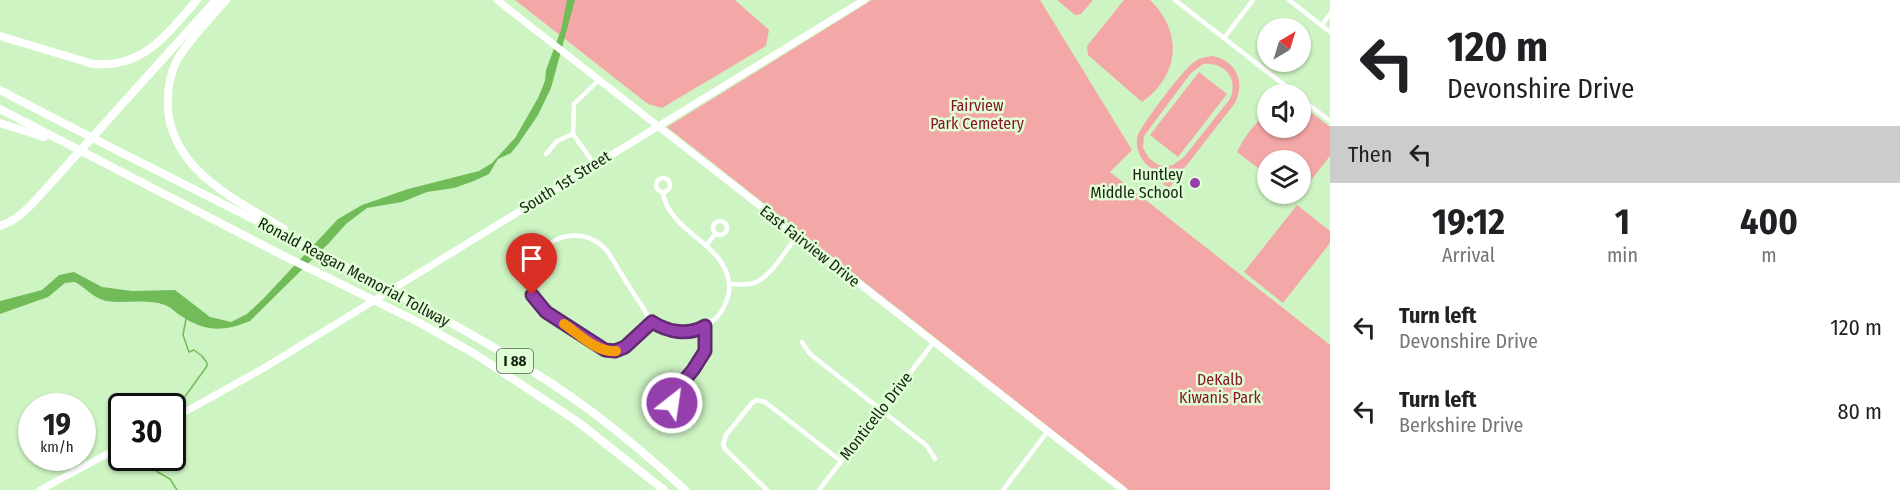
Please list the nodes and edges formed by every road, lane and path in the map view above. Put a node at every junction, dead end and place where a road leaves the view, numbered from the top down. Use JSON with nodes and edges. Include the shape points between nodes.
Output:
{"nodes":[{"id":1,"x":197,"y":0,"type":"edge"},
{"id":2,"x":208,"y":0,"type":"edge"},
{"id":3,"x":216,"y":0,"type":"edge"},
{"id":4,"x":226,"y":0,"type":"edge"},
{"id":5,"x":497,"y":0,"type":"edge"},
{"id":6,"x":864,"y":0,"type":"edge"},
{"id":7,"x":1175,"y":0,"type":"edge"},
{"id":8,"x":1253,"y":0,"type":"edge"},
{"id":9,"x":1289,"y":0,"type":"edge"},
{"id":10,"x":1330,"y":14,"type":"edge"},
{"id":11,"x":1322,"y":25,"type":"junction"},
{"id":12,"x":1330,"y":32,"type":"edge"},
{"id":13,"x":0,"y":36,"type":"edge"},
{"id":14,"x":1224,"y":38,"type":"junction"},
{"id":15,"x":599,"y":80,"type":"junction"},
{"id":16,"x":1283,"y":84,"type":"edge"},
{"id":17,"x":0,"y":90,"type":"edge"},
{"id":18,"x":1311,"y":106,"type":"edge"},
{"id":19,"x":0,"y":109,"type":"edge"},
{"id":20,"x":1330,"y":121,"type":"edge"},
{"id":21,"x":0,"y":123,"type":"edge"},
{"id":22,"x":657,"y":126,"type":"junction"},
{"id":23,"x":98,"y":127,"type":"junction"},
{"id":24,"x":573,"y":134,"type":"junction"},
{"id":25,"x":67,"y":144,"type":"junction"},
{"id":26,"x":546,"y":154,"type":"dead end"},
{"id":27,"x":71,"y":157,"type":"junction"},
{"id":28,"x":594,"y":164,"type":"junction"},
{"id":29,"x":663,"y":193,"type":"dead end"},
{"id":30,"x":0,"y":221,"type":"edge"},
{"id":31,"x":0,"y":226,"type":"edge"},
{"id":32,"x":716,"y":233,"type":"dead end"},
{"id":33,"x":797,"y":236,"type":"junction"},
{"id":34,"x":302,"y":242,"type":"junction"},
{"id":35,"x":706,"y":246,"type":"junction"},
{"id":36,"x":730,"y":284,"type":"junction"},
{"id":37,"x":652,"y":322,"type":"junction"},
{"id":38,"x":705,"y":326,"type":"junction"},
{"id":39,"x":801,"y":342,"type":"dead end"},
{"id":40,"x":934,"y":342,"type":"junction"},
{"id":41,"x":676,"y":390,"type":"dead end"},
{"id":42,"x":186,"y":410,"type":"edge"},
{"id":43,"x":881,"y":410,"type":"junction"},
{"id":44,"x":1048,"y":431,"type":"junction"},
{"id":45,"x":108,"y":454,"type":"edge"},
{"id":46,"x":935,"y":459,"type":"dead end"},
{"id":47,"x":841,"y":461,"type":"junction"},
{"id":48,"x":40,"y":490,"type":"edge"},
{"id":49,"x":664,"y":490,"type":"edge"},
{"id":50,"x":685,"y":490,"type":"edge"},
{"id":51,"x":767,"y":490,"type":"edge"},
{"id":52,"x":819,"y":490,"type":"edge"},
{"id":53,"x":1004,"y":490,"type":"edge"},
{"id":54,"x":1123,"y":490,"type":"edge"}],
"edges":[{"from":1,"to":13,"type":"highway","via":[[141,55],[107,65]]},
{"from":2,"to":23,"type":"highway"},
{"from":3,"to":23,"type":"highway"},
{"from":4,"to":34,"type":"highway","via":[[177,60],[167,95],[173,132],[185,156],[207,179]]},
{"from":5,"to":15,"type":"street","name":"East Fairview Drive"},
{"from":6,"to":22,"type":"street","name":"South 1st Street"},
{"from":7,"to":14,"type":"street"},
{"from":8,"to":14,"type":"street"},
{"from":9,"to":11,"type":"street"},
{"from":10,"to":11,"type":"street"},
{"from":11,"to":12,"type":"street"},
{"from":14,"to":16,"type":"street"},
{"from":15,"to":22,"type":"street","name":"East Fairview Drive"},
{"from":15,"to":24,"type":"street","via":[[574,104]]},
{"from":17,"to":34,"type":"highway","name":"Ronald Reagan Memorial Tollway"},
{"from":18,"to":20,"type":"street"},
{"from":19,"to":25,"type":"highway","name":"Ronald Reagan Memorial Tollway","number":"I 88"},
{"from":21,"to":25,"type":"highway"},
{"from":22,"to":28,"type":"street","name":"South 1st Street"},
{"from":22,"to":33,"type":"street","name":"East Fairview Drive"},
{"from":23,"to":27,"type":"highway"},
{"from":24,"to":26,"type":"street","via":[[557,141]]},
{"from":24,"to":28,"type":"street"},
{"from":25,"to":49,"type":"highway","name":"Ronald Reagan Memorial Tollway","number":"I 88","via":[[418,322],[501,369],[578,422]]},
{"from":27,"to":30,"type":"highway","via":[[14,215]]},
{"from":27,"to":31,"type":"highway","via":[[22,214]]},
{"from":28,"to":42,"type":"street","name":"South 1st Street","via":[[264,368]]},
{"from":29,"to":35,"type":"street","via":[[674,216]]},
{"from":32,"to":35,"type":"street"},
{"from":33,"to":36,"type":"street","via":[[760,280]]},
{"from":33,"to":40,"type":"street","name":"East Fairview Drive"},
{"from":34,"to":50,"type":"highway","name":"Ronald Reagan Memorial Tollway","number":"I 88","via":[[457,326],[539,376],[616,430]]},
{"from":35,"to":36,"type":"street","via":[[722,262]]},
{"from":36,"to":38,"type":"street","via":[[724,308]]},
{"from":37,"to":37,"type":"street","via":[[625,347],[610,351],[593,344],[542,309],[531,290],[535,259],[559,238],[579,235],[600,243]]},
{"from":37,"to":38,"type":"street","via":[[678,332]]},
{"from":38,"to":41,"type":"street","via":[[705,351]]},
{"from":39,"to":43,"type":"street","via":[[810,354]]},
{"from":40,"to":43,"type":"street","name":"Monticello Drive"},
{"from":40,"to":44,"type":"street","name":"East Fairview Drive"},
{"from":43,"to":46,"type":"street","via":[[927,446]]},
{"from":43,"to":47,"type":"street","name":"Monticello Drive"},
{"from":44,"to":53,"type":"street"},
{"from":44,"to":54,"type":"street","name":"East Fairview Drive"},
{"from":45,"to":48,"type":"street"},
{"from":47,"to":51,"type":"street","via":[[759,400],[752,403],[726,435],[723,445]]},
{"from":47,"to":52,"type":"street","name":"Monticello Drive"}]}
